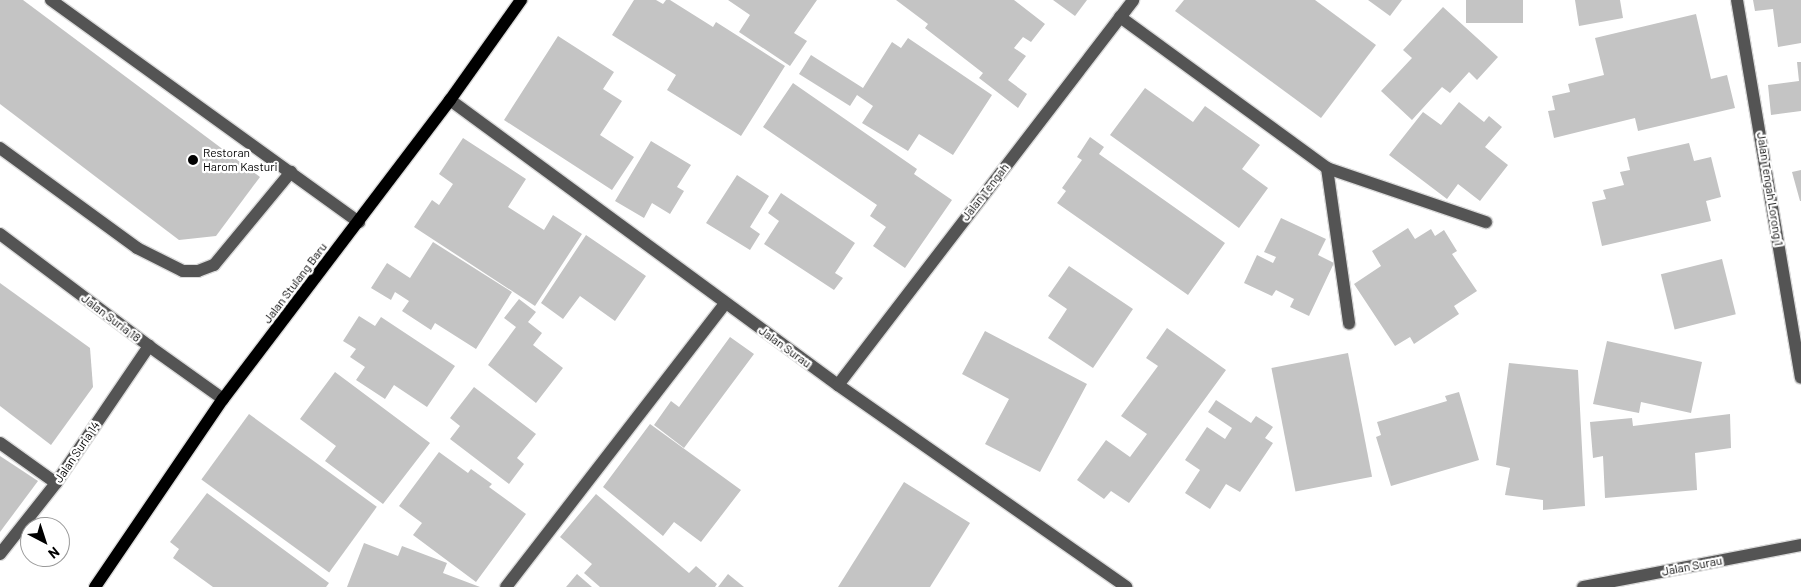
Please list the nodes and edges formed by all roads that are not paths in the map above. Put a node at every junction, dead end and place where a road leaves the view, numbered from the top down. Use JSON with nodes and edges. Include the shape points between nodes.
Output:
{"nodes":[{"id":1,"x":51,"y":0,"type":"edge"},
{"id":2,"x":521,"y":0,"type":"edge"},
{"id":3,"x":1133,"y":0,"type":"edge"},
{"id":4,"x":1737,"y":0,"type":"edge"},
{"id":5,"x":1120,"y":17,"type":"junction"},
{"id":6,"x":450,"y":100,"type":"junction"},
{"id":7,"x":0,"y":148,"type":"edge"},
{"id":8,"x":1328,"y":168,"type":"junction"},
{"id":9,"x":291,"y":172,"type":"junction"},
{"id":10,"x":359,"y":222,"type":"junction"},
{"id":11,"x":1486,"y":222,"type":"dead end"},
{"id":12,"x":0,"y":234,"type":"edge"},
{"id":13,"x":725,"y":304,"type":"junction"},
{"id":14,"x":1349,"y":323,"type":"dead end"},
{"id":15,"x":149,"y":346,"type":"junction"},
{"id":16,"x":1801,"y":378,"type":"edge"},
{"id":17,"x":838,"y":385,"type":"junction"},
{"id":18,"x":223,"y":399,"type":"junction"},
{"id":19,"x":0,"y":443,"type":"edge"},
{"id":20,"x":56,"y":483,"type":"junction"},
{"id":21,"x":1801,"y":545,"type":"edge"},
{"id":22,"x":0,"y":554,"type":"edge"},
{"id":23,"x":95,"y":587,"type":"edge"},
{"id":24,"x":506,"y":587,"type":"edge"},
{"id":25,"x":1126,"y":587,"type":"edge"},
{"id":26,"x":1583,"y":587,"type":"edge"}],
"edges":[{"from":1,"to":9,"type":"street"},
{"from":2,"to":6,"type":"main road","name":"Jalan Stulang Baru"},
{"from":3,"to":5,"type":"street","name":"Jalan Tengah"},
{"from":4,"to":16,"type":"street","name":"Jalan Tengah Lorong 1"},
{"from":5,"to":8,"type":"street"},
{"from":5,"to":17,"type":"street","name":"Jalan Tengah"},
{"from":6,"to":10,"type":"main road","name":"Jalan Stulang Baru"},
{"from":6,"to":13,"type":"street","name":"Jalan Surau"},
{"from":7,"to":9,"type":"street","via":[[137,248],[183,271],[198,272],[214,265]]},
{"from":8,"to":11,"type":"street"},
{"from":8,"to":14,"type":"street"},
{"from":9,"to":10,"type":"street"},
{"from":10,"to":18,"type":"main road","name":"Jalan Stulang Baru"},
{"from":12,"to":15,"type":"street","name":"Jalan Suria 18"},
{"from":13,"to":17,"type":"street","name":"Jalan Surau"},
{"from":13,"to":24,"type":"street"},
{"from":15,"to":18,"type":"street","name":"Jalan Suria 18"},
{"from":15,"to":20,"type":"street","name":"Jalan Suria 14"},
{"from":17,"to":25,"type":"street","name":"Jalan Surau"},
{"from":18,"to":23,"type":"main road","name":"Jalan Stulang Baru"},
{"from":19,"to":20,"type":"street"},
{"from":20,"to":22,"type":"street","name":"Jalan Suria 14"},
{"from":21,"to":26,"type":"street","name":"Jalan Surau"}]}
